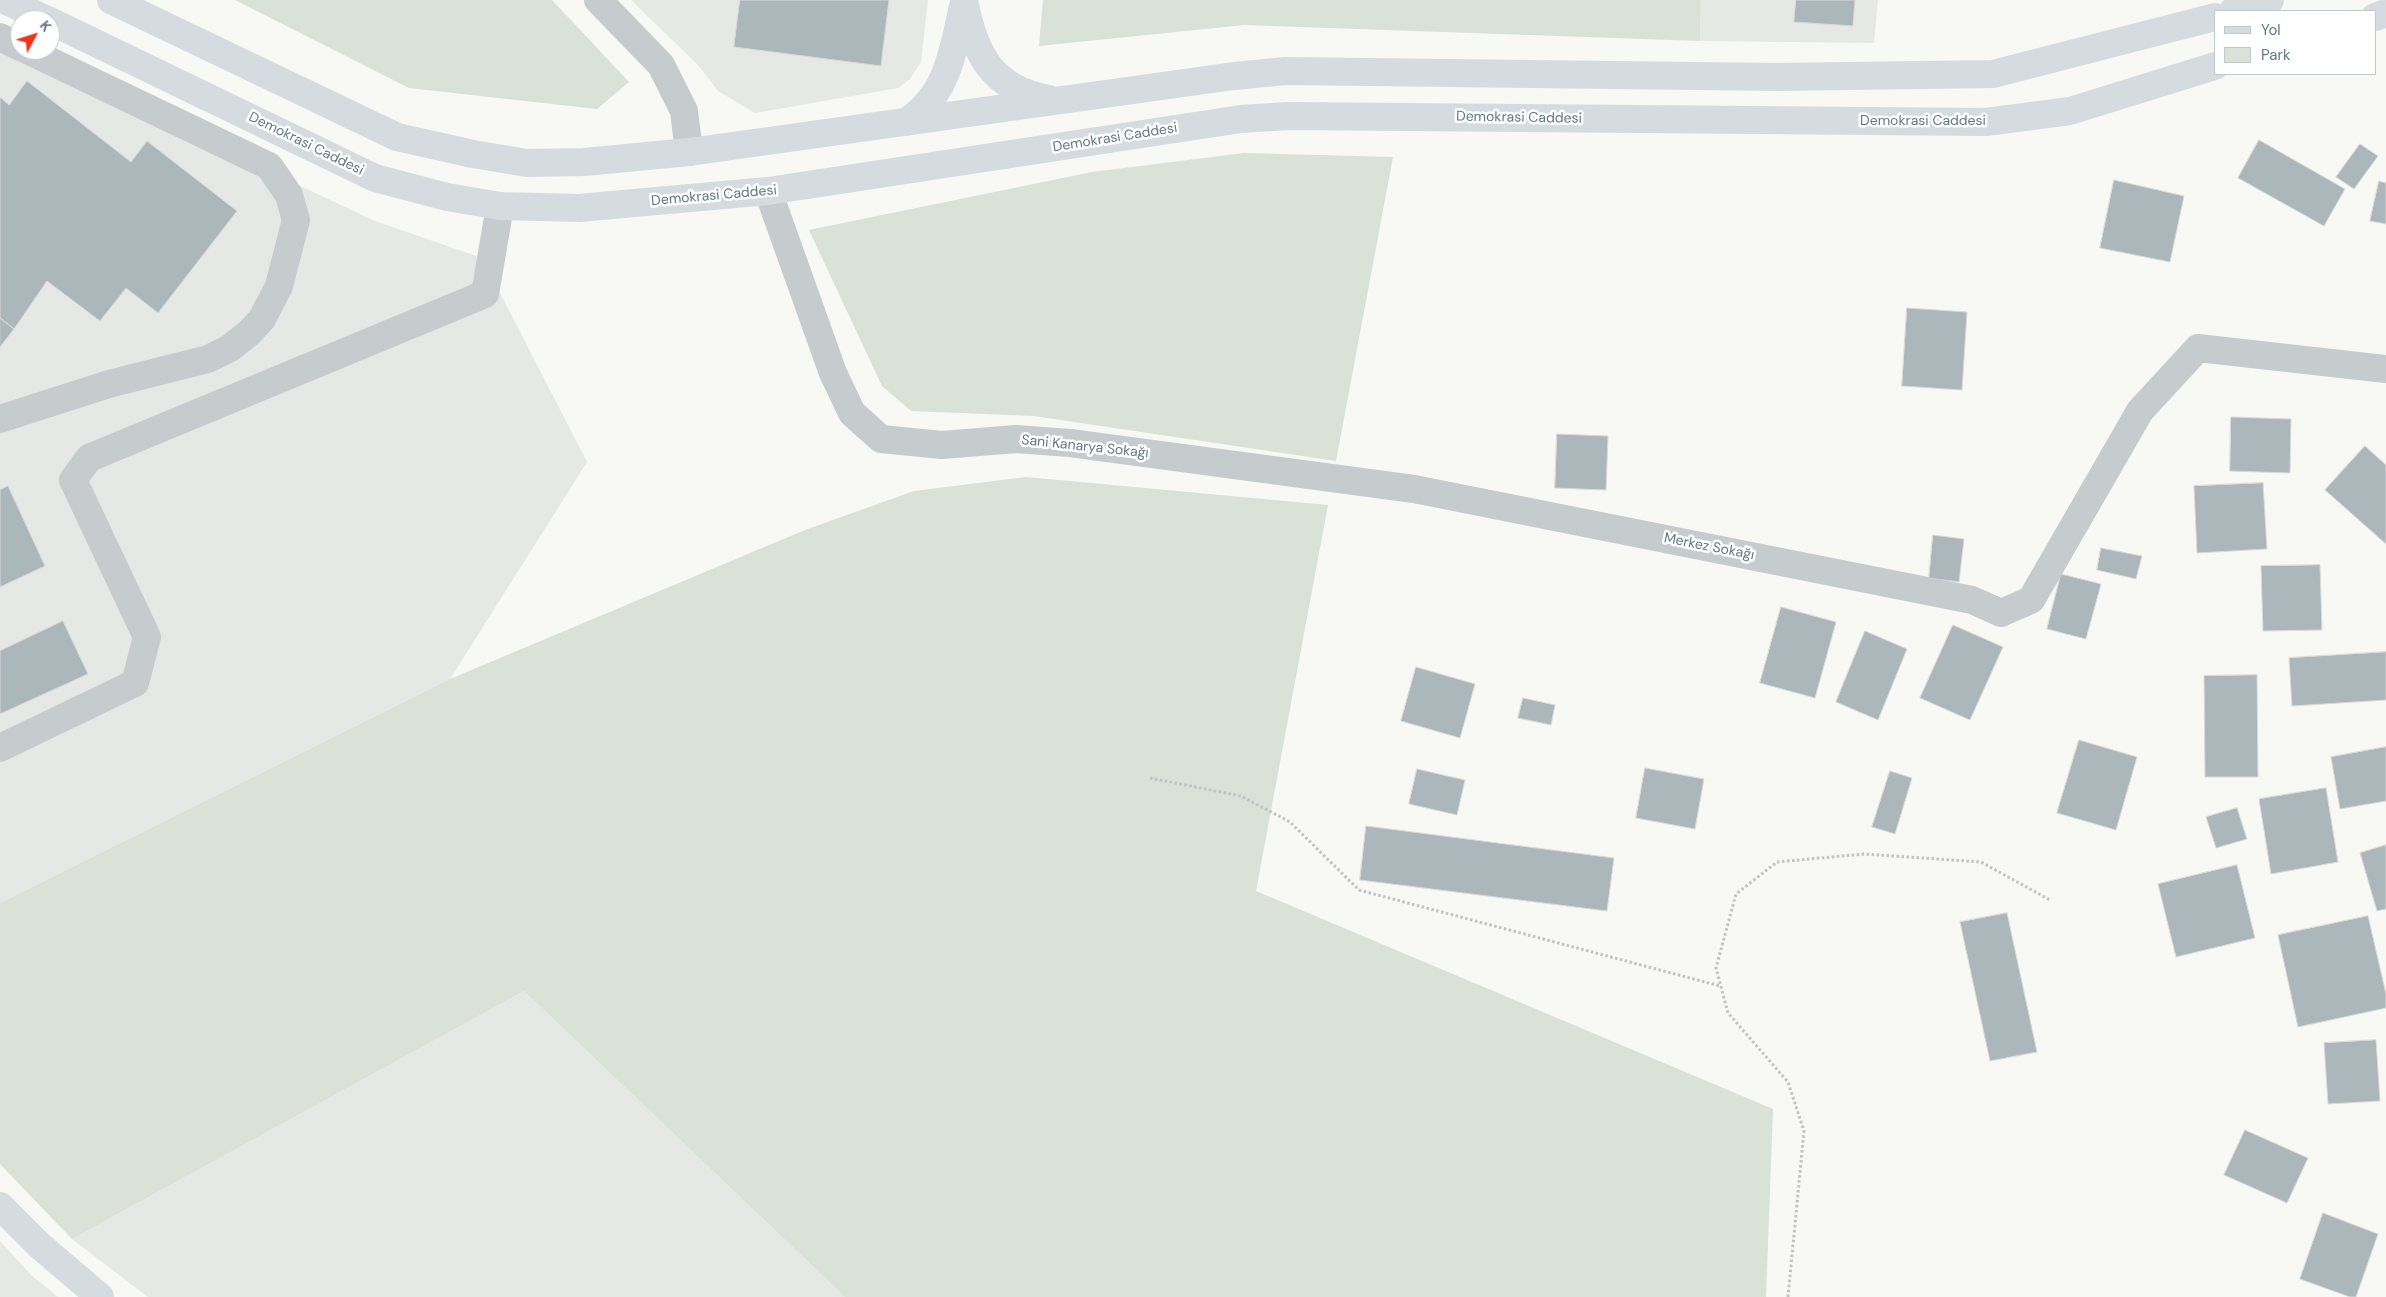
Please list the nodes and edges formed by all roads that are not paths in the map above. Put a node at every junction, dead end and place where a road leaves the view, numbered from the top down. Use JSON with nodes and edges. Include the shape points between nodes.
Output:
{"nodes":[{"id":1,"x":5,"y":0,"type":"edge"},
{"id":2,"x":111,"y":0,"type":"edge"},
{"id":3,"x":598,"y":0,"type":"edge"},
{"id":4,"x":964,"y":0,"type":"edge"},
{"id":5,"x":2270,"y":0,"type":"edge"},
{"id":6,"x":25,"y":10,"type":"edge"},
{"id":7,"x":2235,"y":10,"type":"edge"},
{"id":8,"x":2214,"y":17,"type":"edge"},
{"id":9,"x":60,"y":27,"type":"edge"},
{"id":10,"x":47,"y":60,"type":"edge"},
{"id":11,"x":2214,"y":66,"type":"edge"},
{"id":12,"x":1058,"y":100,"type":"junction"},
{"id":13,"x":906,"y":122,"type":"junction"},
{"id":14,"x":689,"y":152,"type":"junction"},
{"id":15,"x":768,"y":191,"type":"junction"},
{"id":16,"x":500,"y":206,"type":"junction"},
{"id":17,"x":2386,"y":369,"type":"edge"},
{"id":18,"x":0,"y":419,"type":"edge"},
{"id":19,"x":1414,"y":489,"type":"joint"},
{"id":20,"x":0,"y":748,"type":"edge"},
{"id":21,"x":0,"y":1206,"type":"edge"},
{"id":22,"x":100,"y":1297,"type":"edge"}],
"edges":[{"from":1,"to":6,"type":"main road","name":"Demokrasi Caddesi"},
{"from":2,"to":14,"type":"main road","via":[[397,137],[527,163],[584,162]]},
{"from":3,"to":14,"type":"street","via":[[661,65],[684,111]]},
{"from":4,"to":12,"type":"main road","via":[[975,41],[993,72],[1027,95]]},
{"from":4,"to":13,"type":"main road","via":[[952,58],[942,83],[922,112]]},
{"from":5,"to":7,"type":"main road"},
{"from":8,"to":12,"type":"main road","via":[[1993,74],[1768,76],[1286,70]]},
{"from":9,"to":16,"type":"main road","name":"Demokrasi Caddesi","via":[[375,178],[447,197]]},
{"from":10,"to":18,"type":"street","via":[[269,166],[289,195],[296,220],[272,303],[249,333],[230,348],[208,359],[109,384]]},
{"from":11,"to":15,"type":"main road","name":"Demokrasi Caddesi","via":[[2070,111],[1986,122],[1288,116],[1241,119]]},
{"from":12,"to":13,"type":"main road"},
{"from":13,"to":14,"type":"main road"},
{"from":15,"to":16,"type":"main road","name":"Demokrasi Caddesi","via":[[579,208]]},
{"from":15,"to":19,"type":"street","name":"Sani Kanarya Sokağı","via":[[833,373],[852,412],[881,440],[942,445],[1016,439],[1070,443]]},
{"from":16,"to":20,"type":"street","via":[[485,294],[89,458],[72,480],[147,637],[135,683]]},
{"from":17,"to":19,"type":"street","name":"Merkez Sokağı","via":[[2198,348],[2140,412],[2031,600],[2002,614],[1972,600]]},
{"from":21,"to":22,"type":"main road","via":[[40,1246]]}]}
